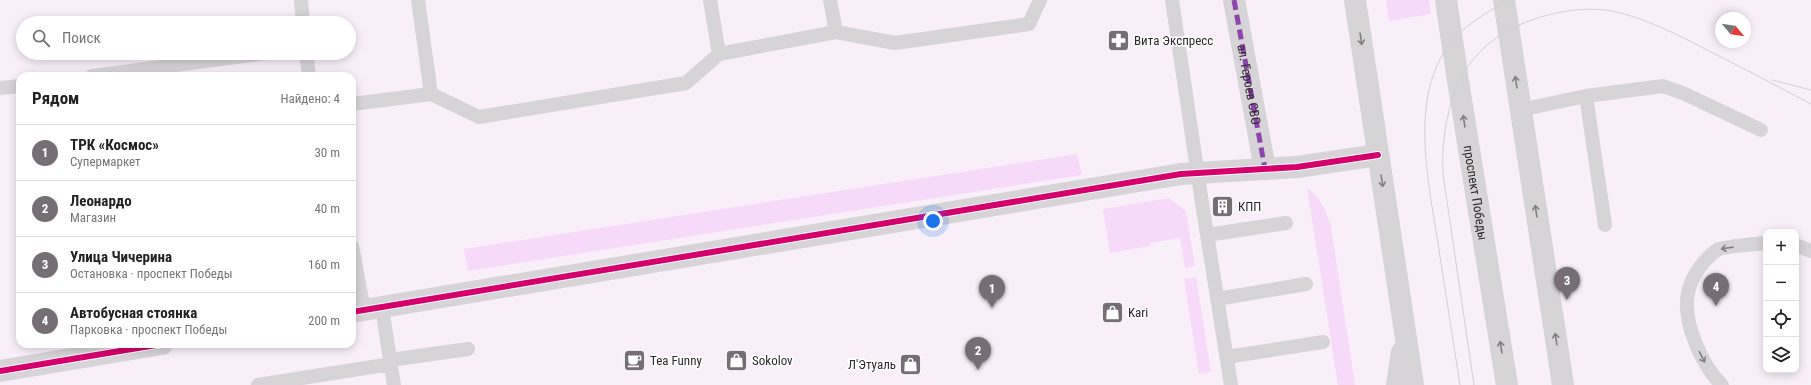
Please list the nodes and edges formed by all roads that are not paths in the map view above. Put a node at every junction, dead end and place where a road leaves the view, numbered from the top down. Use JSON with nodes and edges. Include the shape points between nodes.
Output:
{"nodes":[{"id":1,"x":301,"y":0,"type":"edge"},
{"id":2,"x":418,"y":0,"type":"edge"},
{"id":3,"x":710,"y":0,"type":"edge"},
{"id":4,"x":830,"y":0,"type":"edge"},
{"id":5,"x":1040,"y":0,"type":"edge"},
{"id":6,"x":1172,"y":0,"type":"edge"},
{"id":7,"x":1234,"y":0,"type":"edge"},
{"id":8,"x":1355,"y":0,"type":"edge"},
{"id":9,"x":1446,"y":0,"type":"edge"},
{"id":10,"x":1504,"y":0,"type":"edge"},
{"id":11,"x":302,"y":16,"type":"edge"},
{"id":12,"x":836,"y":32,"type":"junction"},
{"id":13,"x":719,"y":54,"type":"junction"},
{"id":14,"x":214,"y":60,"type":"edge"},
{"id":15,"x":307,"y":60,"type":"edge"},
{"id":16,"x":122,"y":72,"type":"edge"},
{"id":17,"x":308,"y":72,"type":"edge"},
{"id":18,"x":16,"y":86,"type":"edge"},
{"id":19,"x":0,"y":88,"type":"edge"},
{"id":20,"x":431,"y":94,"type":"junction"},
{"id":21,"x":1586,"y":96,"type":"junction"},
{"id":22,"x":356,"y":103,"type":"edge"},
{"id":23,"x":1520,"y":110,"type":"junction"},
{"id":24,"x":1761,"y":130,"type":"dead end"},
{"id":25,"x":1378,"y":155,"type":"junction"},
{"id":26,"x":1265,"y":169,"type":"junction"},
{"id":27,"x":1198,"y":174,"type":"junction"},
{"id":28,"x":1286,"y":224,"type":"dead end"},
{"id":29,"x":1605,"y":225,"type":"dead end"},
{"id":30,"x":1207,"y":235,"type":"junction"},
{"id":31,"x":1763,"y":243,"type":"edge"},
{"id":32,"x":1799,"y":246,"type":"edge"},
{"id":33,"x":1811,"y":251,"type":"edge"},
{"id":34,"x":356,"y":264,"type":"edge"},
{"id":35,"x":1306,"y":284,"type":"dead end"},
{"id":36,"x":1216,"y":298,"type":"junction"},
{"id":37,"x":366,"y":310,"type":"edge"},
{"id":38,"x":1406,"y":329,"type":"junction"},
{"id":39,"x":1323,"y":342,"type":"dead end"},
{"id":40,"x":133,"y":348,"type":"edge"},
{"id":41,"x":468,"y":348,"type":"dead end"},
{"id":42,"x":1227,"y":357,"type":"junction"},
{"id":43,"x":391,"y":362,"type":"junction"},
{"id":44,"x":0,"y":371,"type":"edge"},
{"id":45,"x":1563,"y":383,"type":"edge"},
{"id":46,"x":262,"y":385,"type":"edge"},
{"id":47,"x":394,"y":385,"type":"edge"},
{"id":48,"x":1231,"y":385,"type":"edge"},
{"id":49,"x":1397,"y":385,"type":"edge"},
{"id":50,"x":1413,"y":385,"type":"edge"},
{"id":51,"x":1507,"y":385,"type":"edge"},
{"id":52,"x":1722,"y":385,"type":"edge"}],
"edges":[{"from":1,"to":11,"type":"lane"},
{"from":2,"to":20,"type":"lane"},
{"from":3,"to":13,"type":"lane"},
{"from":4,"to":12,"type":"lane"},
{"from":5,"to":12,"type":"lane","via":[[1029,24],[895,43]]},
{"from":6,"to":27,"type":"lane"},
{"from":7,"to":26,"type":"street","name":"ал. Героев СВО"},
{"from":8,"to":25,"type":"street","one_way":true},
{"from":51,"to":9,"type":"street","name":"проспект Победы","one_way":true},
{"from":23,"to":10,"type":"street","one_way":true},
{"from":12,"to":13,"type":"lane"},
{"from":13,"to":20,"type":"lane","via":[[686,83],[479,117]]},
{"from":14,"to":16,"type":"lane"},
{"from":15,"to":17,"type":"lane"},
{"from":18,"to":19,"type":"lane"},
{"from":20,"to":22,"type":"lane"},
{"from":21,"to":23,"type":"lane"},
{"from":21,"to":24,"type":"lane","via":[[1663,86]]},
{"from":21,"to":29,"type":"lane"},
{"from":45,"to":23,"type":"street","one_way":true},
{"from":25,"to":26,"type":"street"},
{"from":25,"to":38,"type":"street","one_way":true},
{"from":26,"to":27,"type":"street"},
{"from":27,"to":30,"type":"lane"},
{"from":27,"to":37,"type":"street","via":[[1181,174]]},
{"from":28,"to":30,"type":"lane"},
{"from":30,"to":36,"type":"lane"},
{"from":31,"to":52,"type":"lane","one_way":true,"via":[[1718,250],[1701,266],[1688,292],[1687,306],[1692,337],[1712,375]]},
{"from":32,"to":33,"type":"lane"},
{"from":34,"to":37,"type":"lane"},
{"from":35,"to":36,"type":"lane"},
{"from":36,"to":42,"type":"lane"},
{"from":37,"to":43,"type":"lane"},
{"from":38,"to":49,"type":"street"},
{"from":38,"to":50,"type":"street"},
{"from":39,"to":42,"type":"lane"},
{"from":40,"to":44,"type":"street"},
{"from":41,"to":43,"type":"lane"},
{"from":42,"to":48,"type":"lane"},
{"from":43,"to":46,"type":"lane"},
{"from":43,"to":47,"type":"lane"}]}
